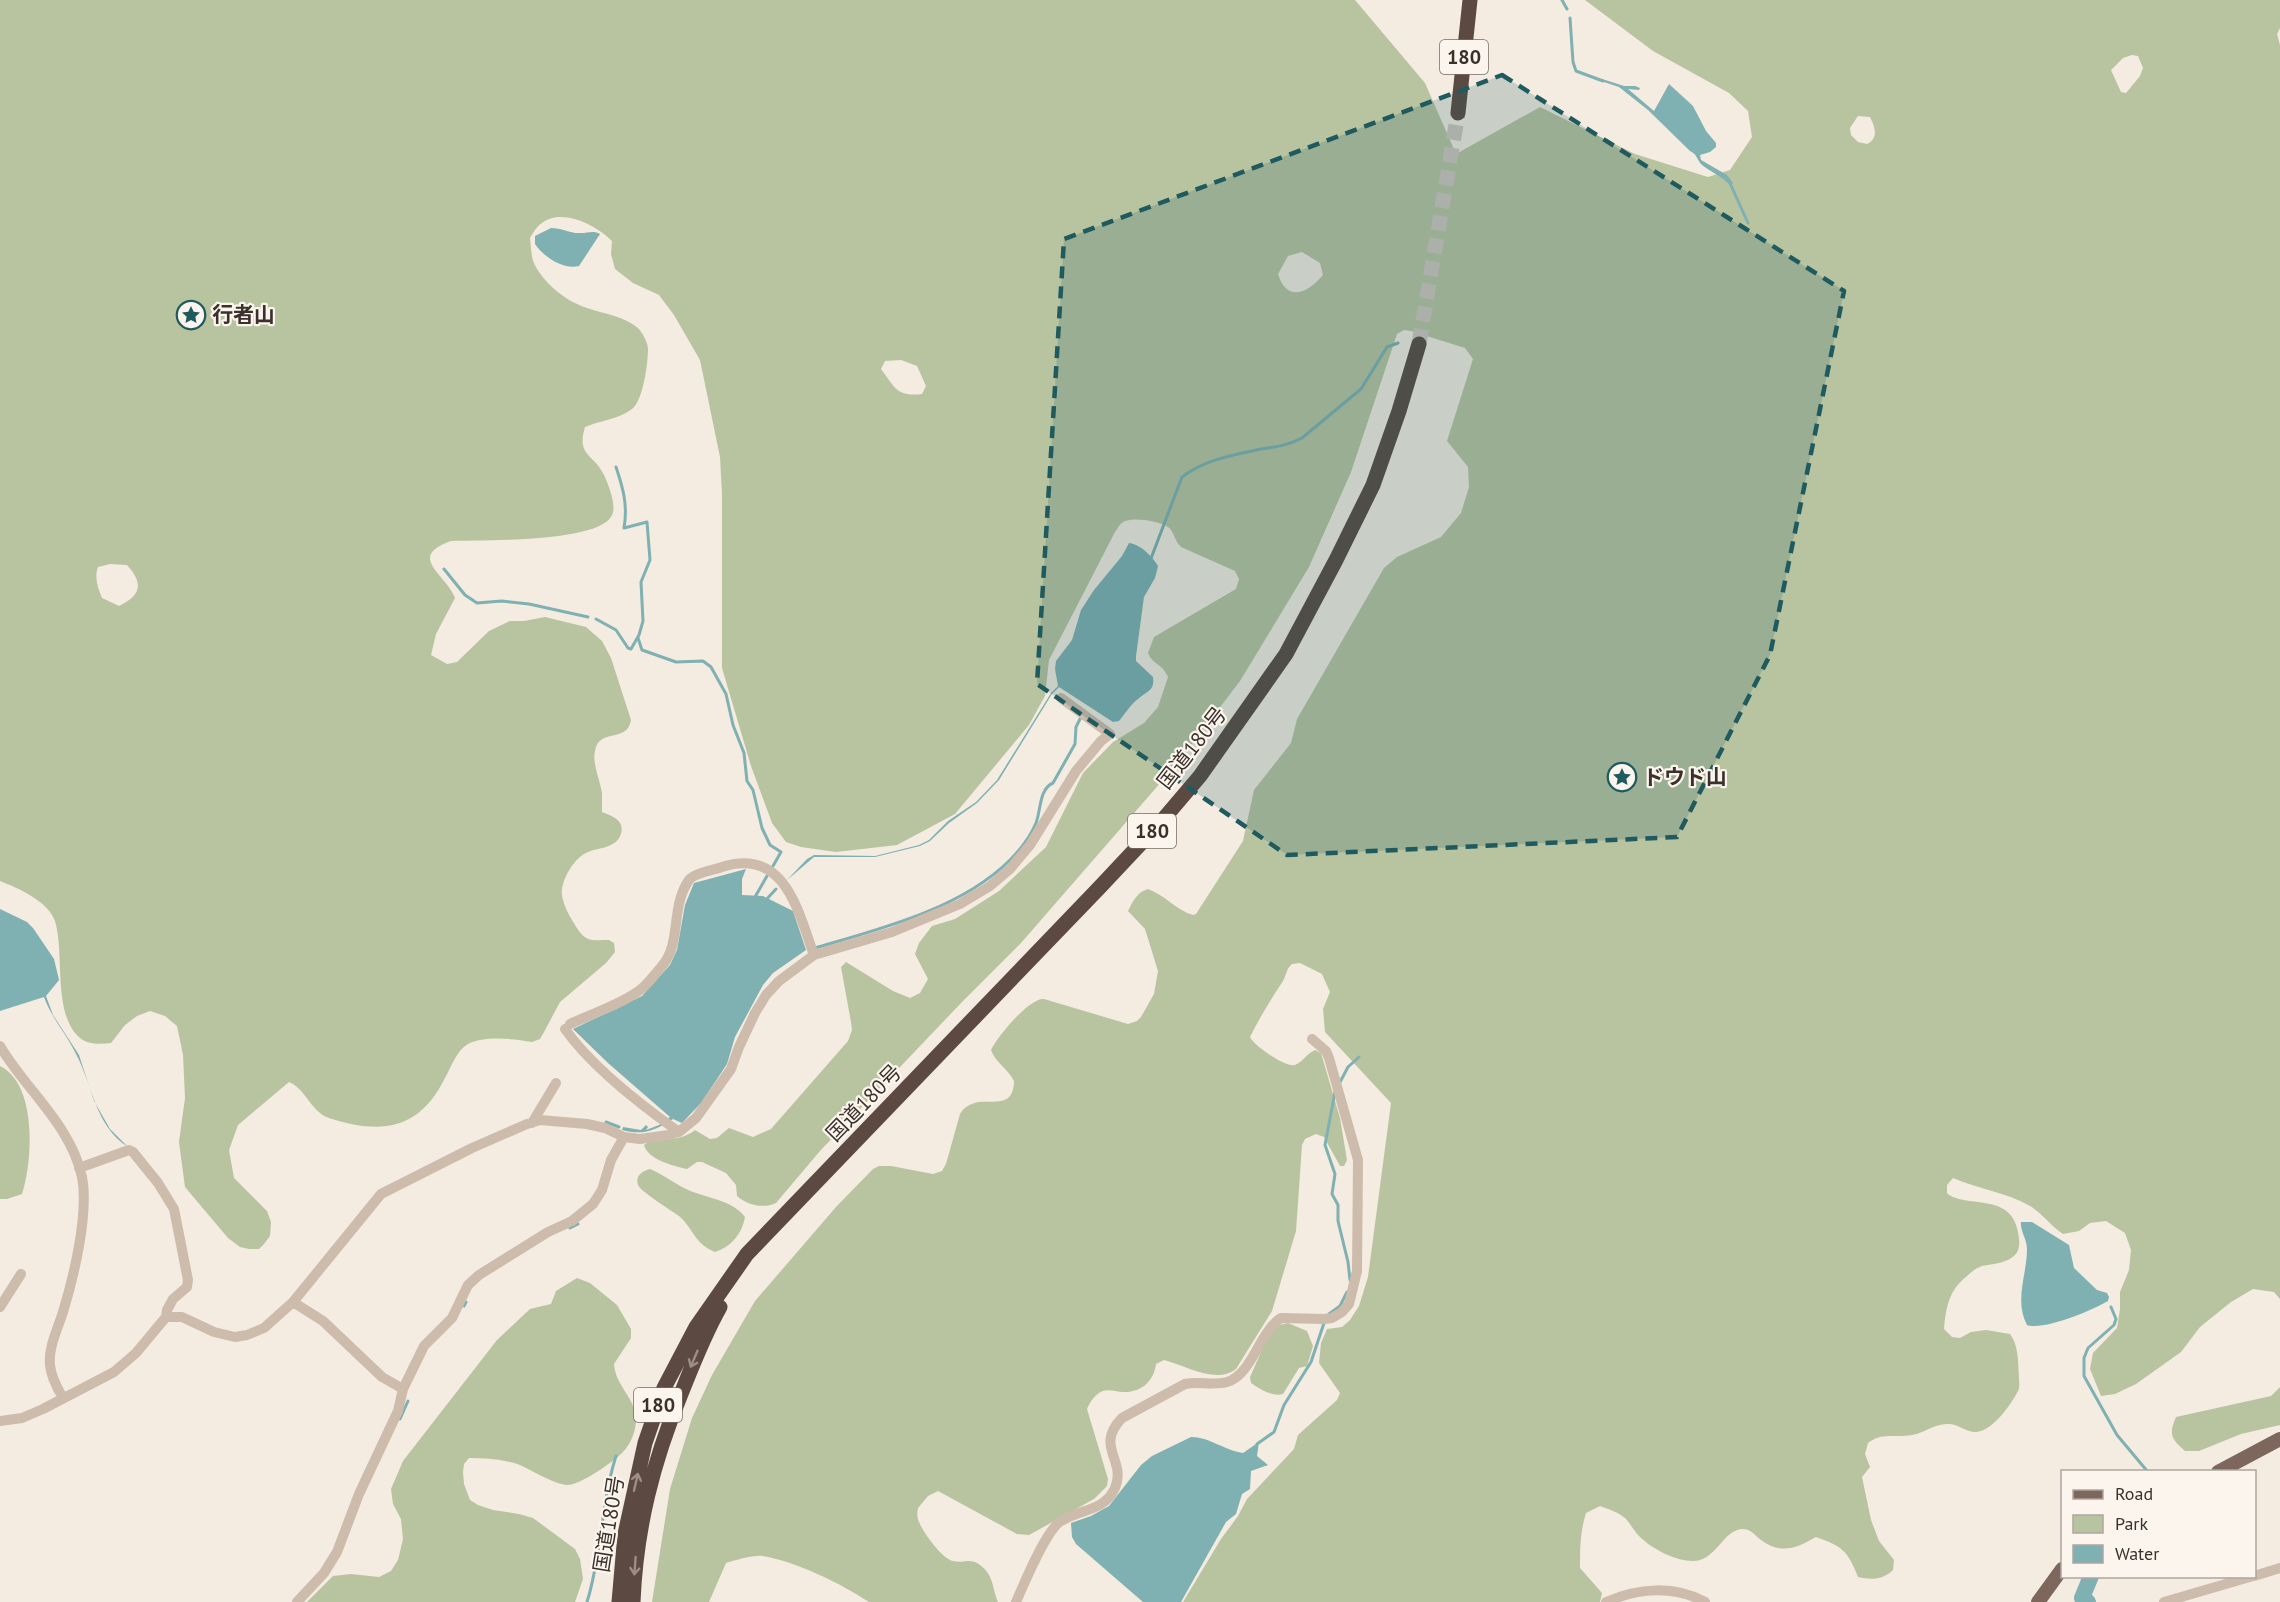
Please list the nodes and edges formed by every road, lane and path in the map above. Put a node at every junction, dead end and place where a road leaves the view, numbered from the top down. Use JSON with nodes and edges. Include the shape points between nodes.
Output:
{"nodes":[{"id":1,"x":1470,"y":0,"type":"edge"},
{"id":2,"x":1458,"y":113,"type":"tunnel mouth"},
{"id":3,"x":1419,"y":344,"type":"tunnel mouth"},
{"id":4,"x":1061,"y":698,"type":"dead end"},
{"id":5,"x":814,"y":955,"type":"junction"},
{"id":6,"x":1312,"y":1039,"type":"dead end"},
{"id":7,"x":0,"y":1046,"type":"edge"},
{"id":8,"x":556,"y":1083,"type":"dead end"},
{"id":9,"x":532,"y":1123,"type":"junction"},
{"id":10,"x":679,"y":1132,"type":"junction"},
{"id":11,"x":624,"y":1137,"type":"junction"},
{"id":12,"x":80,"y":1168,"type":"junction"},
{"id":13,"x":765,"y":1236,"type":"junction"},
{"id":14,"x":21,"y":1274,"type":"dead end"},
{"id":15,"x":293,"y":1302,"type":"junction"},
{"id":16,"x":0,"y":1307,"type":"edge"},
{"id":17,"x":166,"y":1317,"type":"junction"},
{"id":18,"x":402,"y":1389,"type":"junction"},
{"id":19,"x":63,"y":1398,"type":"junction"},
{"id":20,"x":0,"y":1421,"type":"edge"},
{"id":21,"x":2280,"y":1439,"type":"edge"},
{"id":22,"x":2222,"y":1470,"type":"edge"},
{"id":23,"x":2280,"y":1568,"type":"edge"},
{"id":24,"x":2061,"y":1570,"type":"edge"},
{"id":25,"x":2256,"y":1575,"type":"edge"},
{"id":26,"x":2247,"y":1578,"type":"edge"},
{"id":27,"x":297,"y":1602,"type":"edge"},
{"id":28,"x":619,"y":1602,"type":"edge"},
{"id":29,"x":633,"y":1602,"type":"edge"},
{"id":30,"x":1016,"y":1602,"type":"edge"},
{"id":31,"x":1606,"y":1602,"type":"edge"},
{"id":32,"x":1705,"y":1602,"type":"edge"},
{"id":33,"x":2038,"y":1602,"type":"edge"},
{"id":34,"x":2164,"y":1602,"type":"edge"}],
"edges":[{"from":1,"to":2,"type":"highway","number":"180"},
{"from":3,"to":13,"type":"highway","name":"国道180号","number":"180","via":[[1373,484],[1336,560],[1286,654],[1206,768],[1099,888]]},
{"from":4,"to":5,"type":"street","via":[[1110,734],[1076,771],[1030,845],[1010,869],[990,886],[950,908],[892,932]]},
{"from":5,"to":10,"type":"street","via":[[766,995],[731,1069],[696,1118]]},
{"from":5,"to":10,"type":"street","via":[[790,891],[777,877],[754,864],[730,865],[689,880],[676,910],[669,957],[642,988],[567,1026],[583,1051]]},
{"from":6,"to":30,"type":"street","via":[[1329,1058],[1358,1160],[1357,1271],[1349,1304],[1332,1318],[1281,1318],[1267,1332],[1238,1377],[1228,1382],[1185,1384],[1122,1418],[1109,1440],[1118,1474],[1112,1494],[1096,1507],[1060,1521]]},
{"from":7,"to":12,"type":"street","via":[[63,1131]]},
{"from":8,"to":9,"type":"street"},
{"from":9,"to":11,"type":"street","via":[[587,1124]]},
{"from":9,"to":15,"type":"street","via":[[381,1194]]},
{"from":10,"to":11,"type":"street","via":[[640,1139]]},
{"from":11,"to":18,"type":"street","via":[[593,1204],[572,1221],[474,1279],[452,1318],[424,1346]]},
{"from":12,"to":17,"type":"street","via":[[131,1150],[166,1195],[177,1221],[188,1280],[187,1287],[173,1299]]},
{"from":12,"to":19,"type":"street","via":[[83,1192],[78,1254],[49,1363]]},
{"from":28,"to":13,"type":"highway","name":"国道180号","number":"180","one_way":true,"via":[[631,1504],[645,1443],[664,1389],[696,1327],[747,1254]]},
{"from":13,"to":29,"type":"highway","name":"国道180号","number":"180","one_way":true,"via":[[705,1333],[668,1425],[655,1462],[641,1527]]},
{"from":14,"to":16,"type":"street"},
{"from":15,"to":17,"type":"street","via":[[264,1328],[242,1337],[221,1335],[182,1317]]},
{"from":15,"to":18,"type":"street","via":[[323,1321],[382,1377]]},
{"from":17,"to":19,"type":"street","via":[[124,1365]]},
{"from":18,"to":27,"type":"street","via":[[398,1411],[337,1552]]},
{"from":19,"to":20,"type":"street","via":[[22,1418]]},
{"from":21,"to":22,"type":"main road"},
{"from":23,"to":25,"type":"street"},
{"from":24,"to":33,"type":"main road"},
{"from":26,"to":34,"type":"street"},
{"from":31,"to":32,"type":"street","via":[[1621,1595],[1658,1590],[1673,1590]]}]}
